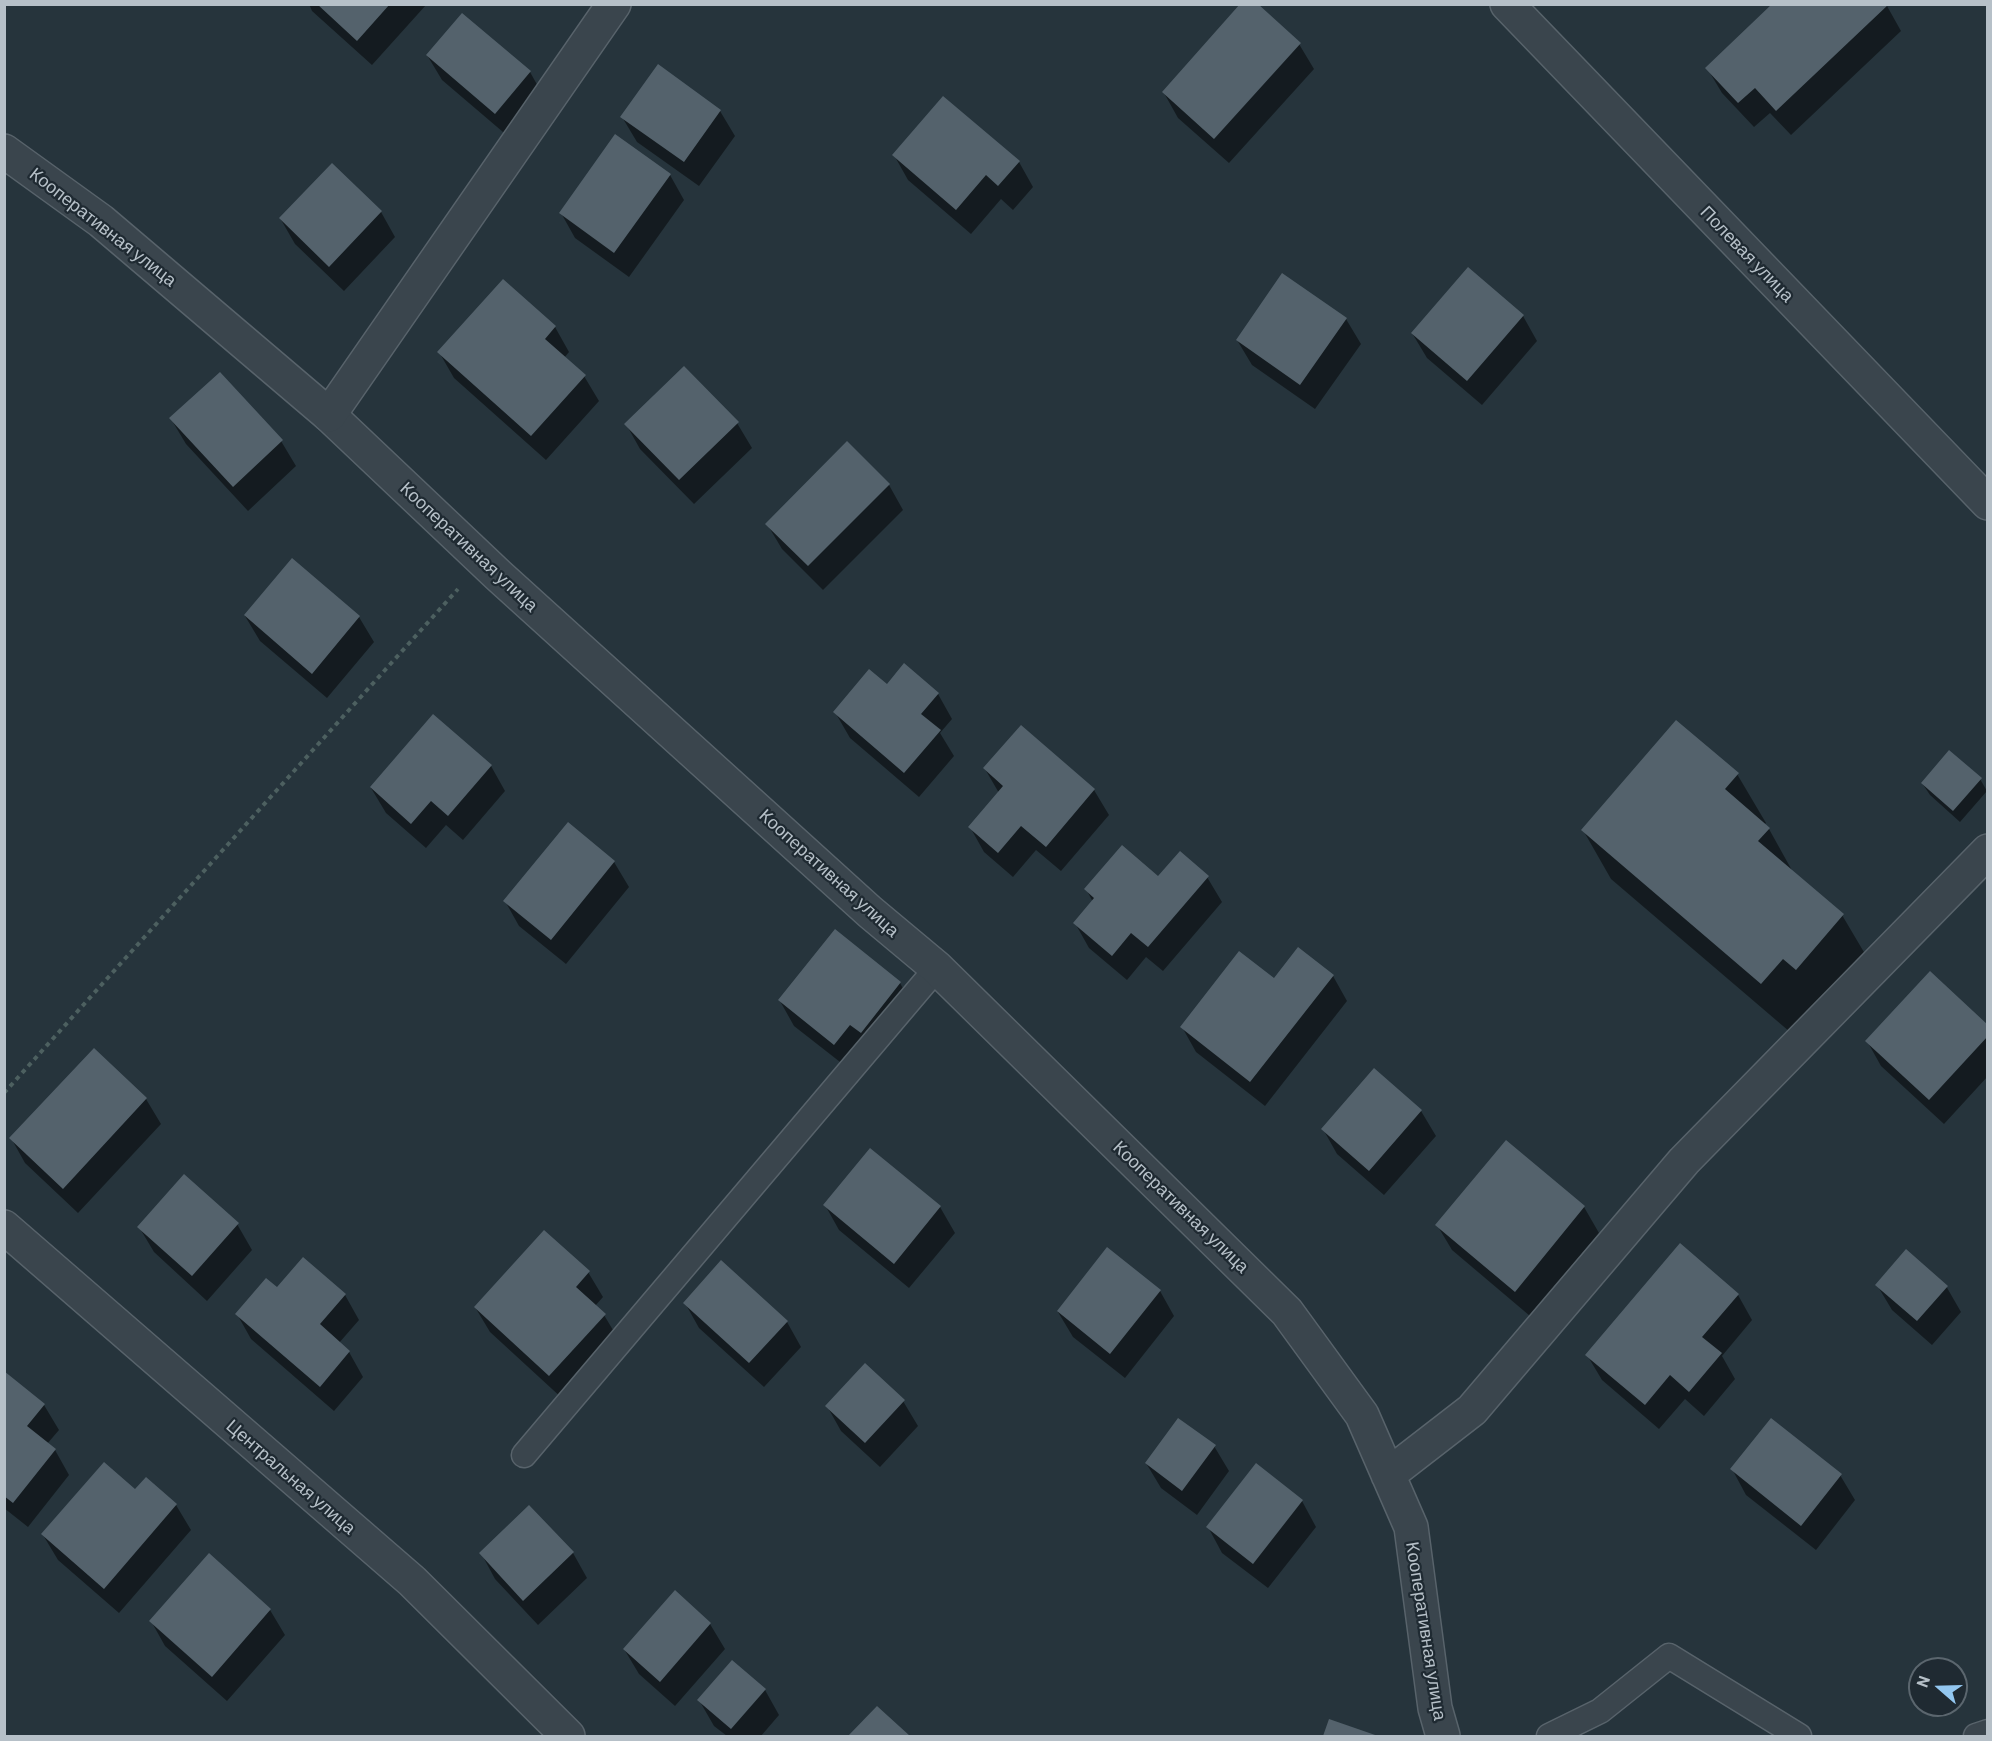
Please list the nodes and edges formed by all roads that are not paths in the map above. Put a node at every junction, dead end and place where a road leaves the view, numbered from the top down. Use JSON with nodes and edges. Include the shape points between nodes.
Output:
{"nodes":[{"id":1,"x":614,"y":4,"type":"edge"},
{"id":2,"x":1507,"y":4,"type":"edge"},
{"id":3,"x":4,"y":151,"type":"edge"},
{"id":4,"x":329,"y":415,"type":"junction"},
{"id":5,"x":1988,"y":504,"type":"edge"},
{"id":6,"x":1988,"y":851,"type":"edge"},
{"id":7,"x":937,"y":968,"type":"junction"},
{"id":8,"x":4,"y":1227,"type":"edge"},
{"id":9,"x":524,"y":1455,"type":"dead end"},
{"id":10,"x":1388,"y":1475,"type":"junction"},
{"id":11,"x":1988,"y":1732,"type":"edge"},
{"id":12,"x":568,"y":1737,"type":"edge"},
{"id":13,"x":1443,"y":1737,"type":"edge"},
{"id":14,"x":1549,"y":1737,"type":"edge"},
{"id":15,"x":1799,"y":1737,"type":"edge"},
{"id":16,"x":1976,"y":1737,"type":"edge"}],
"edges":[{"from":1,"to":4,"type":"street"},
{"from":2,"to":5,"type":"street","name":"Полевая улица"},
{"from":3,"to":4,"type":"street","name":"Кооперативная улица","via":[[101,221]]},
{"from":4,"to":7,"type":"street","name":"Кооперативная улица","via":[[483,561],[870,912]]},
{"from":6,"to":10,"type":"street","via":[[1684,1161],[1472,1410]]},
{"from":7,"to":9,"type":"lane"},
{"from":7,"to":10,"type":"street","name":"Кооперативная улица","via":[[1287,1312],[1362,1415]]},
{"from":8,"to":12,"type":"street","name":"Центральная улица","via":[[412,1581]]},
{"from":10,"to":13,"type":"street","name":"Кооперативная улица","via":[[1411,1527],[1435,1708]]},
{"from":11,"to":16,"type":"lane"},
{"from":14,"to":15,"type":"lane","via":[[1600,1711],[1669,1656]]}]}
